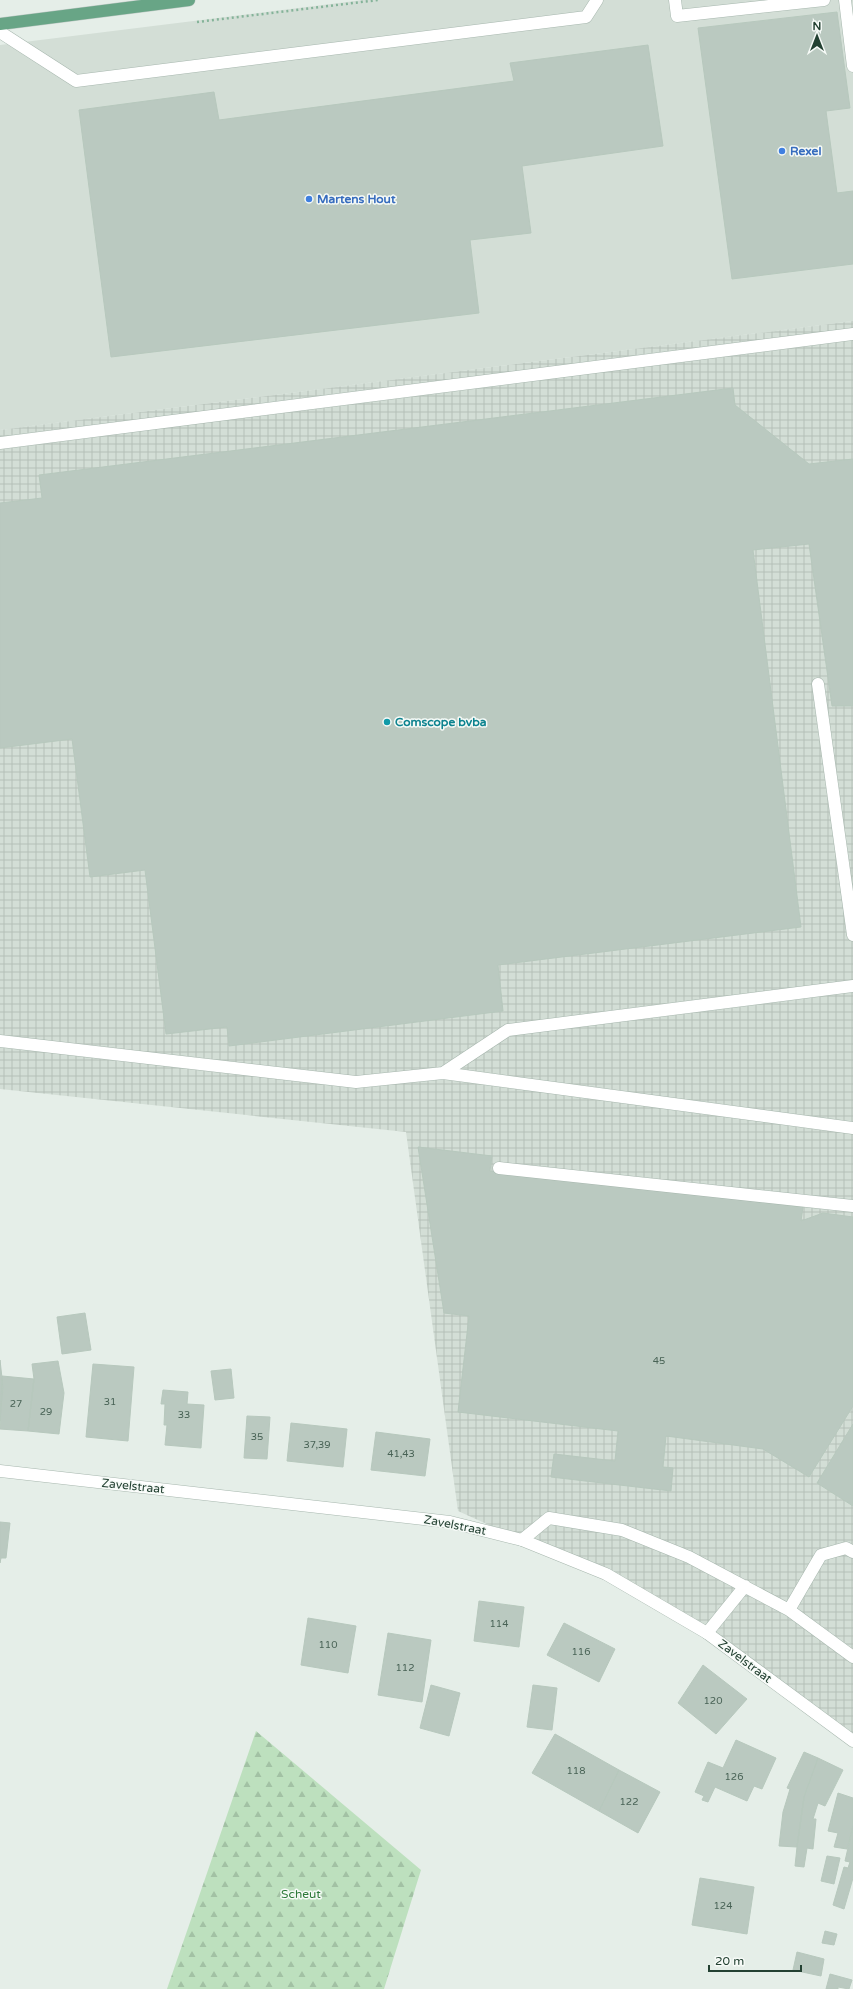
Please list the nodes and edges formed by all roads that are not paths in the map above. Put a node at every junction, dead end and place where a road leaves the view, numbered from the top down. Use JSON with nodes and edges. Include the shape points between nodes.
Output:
{"nodes":[{"id":1,"x":189,"y":0,"type":"edge"},
{"id":2,"x":597,"y":0,"type":"edge"},
{"id":3,"x":675,"y":0,"type":"edge"},
{"id":4,"x":824,"y":0,"type":"edge"},
{"id":5,"x":845,"y":0,"type":"edge"},
{"id":6,"x":0,"y":24,"type":"edge"},
{"id":7,"x":0,"y":32,"type":"edge"},
{"id":8,"x":853,"y":66,"type":"edge"},
{"id":9,"x":853,"y":334,"type":"edge"},
{"id":10,"x":0,"y":443,"type":"edge"},
{"id":11,"x":818,"y":684,"type":"dead end"},
{"id":12,"x":853,"y":936,"type":"edge"},
{"id":13,"x":853,"y":986,"type":"edge"},
{"id":14,"x":0,"y":1042,"type":"edge"},
{"id":15,"x":443,"y":1073,"type":"junction"},
{"id":16,"x":853,"y":1128,"type":"edge"},
{"id":17,"x":499,"y":1168,"type":"dead end"},
{"id":18,"x":853,"y":1206,"type":"edge"},
{"id":19,"x":0,"y":1471,"type":"edge"},
{"id":20,"x":522,"y":1540,"type":"junction"},
{"id":21,"x":853,"y":1552,"type":"edge"},
{"id":22,"x":745,"y":1586,"type":"junction"},
{"id":23,"x":790,"y":1610,"type":"junction"},
{"id":24,"x":707,"y":1633,"type":"junction"},
{"id":25,"x":853,"y":1657,"type":"edge"},
{"id":26,"x":853,"y":1741,"type":"edge"}],
"edges":[{"from":1,"to":6,"type":"main road"},
{"from":2,"to":7,"type":"street","via":[[586,17],[76,81]]},
{"from":3,"to":4,"type":"street","via":[[676,16]]},
{"from":5,"to":8,"type":"street"},
{"from":9,"to":10,"type":"street"},
{"from":11,"to":12,"type":"street"},
{"from":13,"to":15,"type":"street","via":[[508,1030]]},
{"from":14,"to":15,"type":"street","via":[[356,1082]]},
{"from":15,"to":16,"type":"street"},
{"from":17,"to":18,"type":"street"},
{"from":19,"to":20,"type":"street","name":"Zavelstraat","via":[[450,1522]]},
{"from":20,"to":22,"type":"street","via":[[549,1518],[622,1530],[689,1557]]},
{"from":20,"to":24,"type":"street","name":"Zavelstraat","via":[[606,1574]]},
{"from":21,"to":23,"type":"street","via":[[846,1548],[821,1555]]},
{"from":22,"to":23,"type":"street"},
{"from":22,"to":24,"type":"street"},
{"from":23,"to":25,"type":"street"},
{"from":24,"to":26,"type":"street","name":"Zavelstraat"}]}
